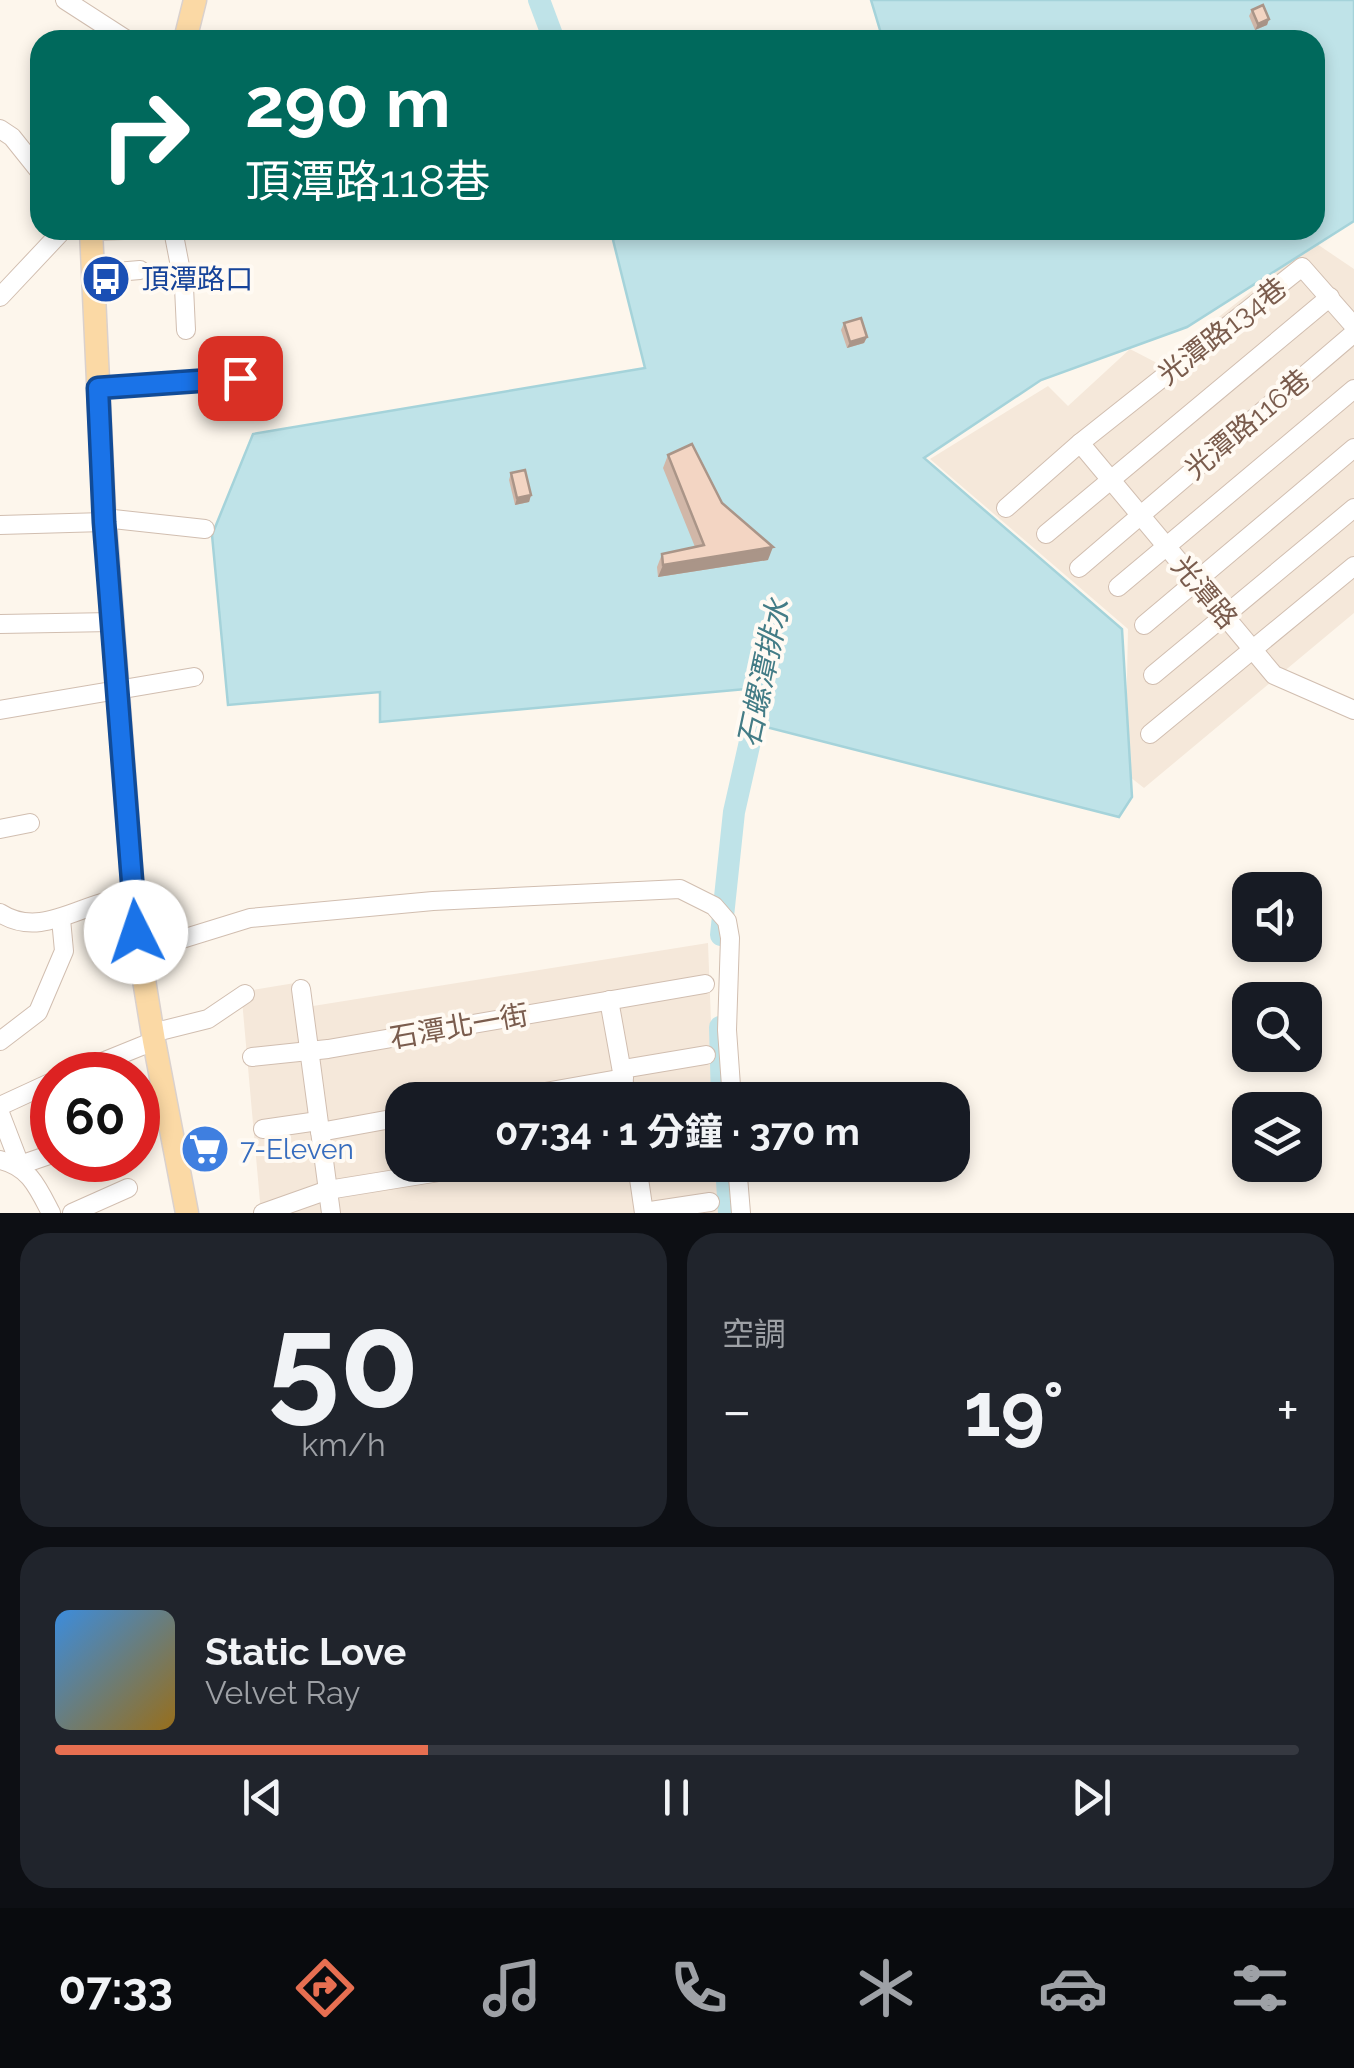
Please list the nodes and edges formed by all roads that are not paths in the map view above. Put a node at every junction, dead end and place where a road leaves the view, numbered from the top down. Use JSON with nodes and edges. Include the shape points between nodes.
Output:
{"nodes":[{"id":1,"x":64,"y":0,"type":"edge"},
{"id":2,"x":195,"y":0,"type":"edge"},
{"id":3,"x":111,"y":30,"type":"edge"},
{"id":4,"x":188,"y":30,"type":"edge"},
{"id":5,"x":0,"y":129,"type":"edge"},
{"id":6,"x":30,"y":160,"type":"edge"},
{"id":7,"x":54,"y":240,"type":"edge"},
{"id":8,"x":91,"y":240,"type":"edge"},
{"id":9,"x":175,"y":240,"type":"edge"},
{"id":10,"x":140,"y":270,"type":"dead end"},
{"id":11,"x":92,"y":274,"type":"junction"},
{"id":12,"x":0,"y":297,"type":"edge"},
{"id":13,"x":1330,"y":298,"type":"junction"},
{"id":14,"x":1354,"y":326,"type":"edge"},
{"id":15,"x":186,"y":330,"type":"dead end"},
{"id":16,"x":1354,"y":333,"type":"edge"},
{"id":17,"x":240,"y":378,"type":"dead end"},
{"id":18,"x":98,"y":388,"type":"junction"},
{"id":19,"x":1354,"y":389,"type":"edge"},
{"id":20,"x":1080,"y":443,"type":"junction"},
{"id":21,"x":1354,"y":448,"type":"edge"},
{"id":22,"x":1111,"y":480,"type":"junction"},
{"id":23,"x":1006,"y":508,"type":"dead end"},
{"id":24,"x":1354,"y":508,"type":"edge"},
{"id":25,"x":1140,"y":516,"type":"junction"},
{"id":26,"x":104,"y":520,"type":"junction"},
{"id":27,"x":0,"y":525,"type":"edge"},
{"id":28,"x":206,"y":529,"type":"dead end"},
{"id":29,"x":1046,"y":534,"type":"dead end"},
{"id":30,"x":1166,"y":546,"type":"junction"},
{"id":31,"x":1354,"y":566,"type":"edge"},
{"id":32,"x":1078,"y":568,"type":"dead end"},
{"id":33,"x":1196,"y":581,"type":"junction"},
{"id":34,"x":1118,"y":587,"type":"dead end"},
{"id":35,"x":1224,"y":616,"type":"junction"},
{"id":36,"x":112,"y":622,"type":"junction"},
{"id":37,"x":0,"y":624,"type":"edge"},
{"id":38,"x":1144,"y":625,"type":"dead end"},
{"id":39,"x":1252,"y":650,"type":"junction"},
{"id":40,"x":1153,"y":675,"type":"dead end"},
{"id":41,"x":194,"y":677,"type":"dead end"},
{"id":42,"x":118,"y":692,"type":"junction"},
{"id":43,"x":0,"y":710,"type":"edge"},
{"id":44,"x":1354,"y":710,"type":"edge"},
{"id":45,"x":1150,"y":734,"type":"dead end"},
{"id":46,"x":30,"y":823,"type":"dead end"},
{"id":47,"x":0,"y":829,"type":"edge"},
{"id":48,"x":134,"y":902,"type":"junction"},
{"id":49,"x":0,"y":913,"type":"edge"},
{"id":50,"x":61,"y":919,"type":"junction"},
{"id":51,"x":140,"y":952,"type":"junction"},
{"id":52,"x":705,"y":984,"type":"dead end"},
{"id":53,"x":301,"y":990,"type":"dead end"},
{"id":54,"x":245,"y":994,"type":"dead end"},
{"id":55,"x":609,"y":1000,"type":"junction"},
{"id":56,"x":153,"y":1037,"type":"junction"},
{"id":57,"x":0,"y":1041,"type":"edge"},
{"id":58,"x":309,"y":1051,"type":"junction"},
{"id":59,"x":120,"y":1052,"type":"edge"},
{"id":60,"x":706,"y":1055,"type":"dead end"},
{"id":61,"x":252,"y":1057,"type":"dead end"},
{"id":62,"x":624,"y":1074,"type":"junction"},
{"id":63,"x":586,"y":1082,"type":"edge"},
{"id":64,"x":625,"y":1082,"type":"edge"},
{"id":65,"x":730,"y":1082,"type":"edge"},
{"id":66,"x":30,"y":1092,"type":"edge"},
{"id":67,"x":0,"y":1106,"type":"edge"},
{"id":68,"x":0,"y":1114,"type":"edge"},
{"id":69,"x":385,"y":1119,"type":"edge"},
{"id":70,"x":319,"y":1127,"type":"junction"},
{"id":71,"x":263,"y":1129,"type":"dead end"},
{"id":72,"x":0,"y":1160,"type":"edge"},
{"id":73,"x":30,"y":1162,"type":"edge"},
{"id":74,"x":20,"y":1165,"type":"junction"},
{"id":75,"x":385,"y":1181,"type":"edge"},
{"id":76,"x":640,"y":1182,"type":"edge"},
{"id":77,"x":738,"y":1182,"type":"edge"},
{"id":78,"x":128,"y":1188,"type":"dead end"},
{"id":79,"x":328,"y":1190,"type":"junction"},
{"id":80,"x":710,"y":1202,"type":"dead end"},
{"id":81,"x":45,"y":1210,"type":"edge"},
{"id":82,"x":644,"y":1212,"type":"edge"},
{"id":83,"x":72,"y":1213,"type":"edge"},
{"id":84,"x":187,"y":1213,"type":"edge"},
{"id":85,"x":263,"y":1213,"type":"edge"},
{"id":86,"x":331,"y":1213,"type":"edge"},
{"id":87,"x":741,"y":1213,"type":"edge"}],
"edges":[{"from":1,"to":3,"type":"street"},
{"from":2,"to":4,"type":"main road"},
{"from":5,"to":6,"type":"street"},
{"from":7,"to":12,"type":"street"},
{"from":8,"to":11,"type":"main road"},
{"from":9,"to":15,"type":"street"},
{"from":10,"to":11,"type":"street"},
{"from":11,"to":18,"type":"main road"},
{"from":13,"to":14,"type":"street","name":"光潭路134巷"},
{"from":13,"to":20,"type":"street","name":"光潭路134巷","via":[[1302,267]]},
{"from":13,"to":22,"type":"street"},
{"from":16,"to":25,"type":"street","name":"光潭路116巷"},
{"from":17,"to":18,"type":"street"},
{"from":18,"to":26,"type":"main road"},
{"from":19,"to":30,"type":"street"},
{"from":20,"to":22,"type":"street","name":"光潭路"},
{"from":20,"to":23,"type":"street"},
{"from":21,"to":33,"type":"street"},
{"from":22,"to":25,"type":"street","name":"光潭路"},
{"from":22,"to":29,"type":"street"},
{"from":24,"to":35,"type":"street"},
{"from":25,"to":30,"type":"street","name":"光潭路"},
{"from":25,"to":32,"type":"street","name":"光潭路116巷"},
{"from":26,"to":27,"type":"street"},
{"from":26,"to":28,"type":"street"},
{"from":26,"to":36,"type":"main road"},
{"from":30,"to":33,"type":"street","name":"光潭路"},
{"from":30,"to":34,"type":"street"},
{"from":31,"to":39,"type":"street"},
{"from":33,"to":35,"type":"street","name":"光潭路"},
{"from":33,"to":38,"type":"street"},
{"from":35,"to":39,"type":"street","name":"光潭路"},
{"from":35,"to":40,"type":"street"},
{"from":36,"to":37,"type":"street"},
{"from":36,"to":42,"type":"main road"},
{"from":39,"to":44,"type":"street","name":"光潭路","via":[[1274,675]]},
{"from":39,"to":45,"type":"street"},
{"from":41,"to":42,"type":"street"},
{"from":42,"to":43,"type":"street"},
{"from":42,"to":48,"type":"main road"},
{"from":46,"to":47,"type":"street"},
{"from":48,"to":50,"type":"street","via":[[110,902]]},
{"from":48,"to":51,"type":"main road"},
{"from":49,"to":50,"type":"street"},
{"from":50,"to":57,"type":"street","via":[[64,952],[38,1012]]},
{"from":51,"to":56,"type":"main road"},
{"from":51,"to":65,"type":"street","via":[[250,918],[680,889],[714,906],[727,921]]},
{"from":52,"to":55,"type":"street","name":"石潭北一街"},
{"from":53,"to":58,"type":"street"},
{"from":54,"to":56,"type":"street","via":[[208,1019]]},
{"from":55,"to":58,"type":"street","name":"石潭北一街"},
{"from":55,"to":62,"type":"street"},
{"from":56,"to":59,"type":"street"},
{"from":56,"to":84,"type":"main road"},
{"from":58,"to":61,"type":"street","name":"石潭北一街"},
{"from":58,"to":70,"type":"street"},
{"from":60,"to":62,"type":"street"},
{"from":62,"to":63,"type":"street"},
{"from":62,"to":64,"type":"street"},
{"from":66,"to":67,"type":"street"},
{"from":68,"to":74,"type":"street"},
{"from":69,"to":70,"type":"street"},
{"from":70,"to":71,"type":"street"},
{"from":70,"to":79,"type":"street"},
{"from":72,"to":74,"type":"street"},
{"from":73,"to":74,"type":"street"},
{"from":74,"to":81,"type":"street"},
{"from":75,"to":79,"type":"street"},
{"from":76,"to":82,"type":"street"},
{"from":77,"to":87,"type":"street"},
{"from":78,"to":83,"type":"street"},
{"from":79,"to":85,"type":"street"},
{"from":79,"to":86,"type":"street"},
{"from":80,"to":82,"type":"street"}]}
